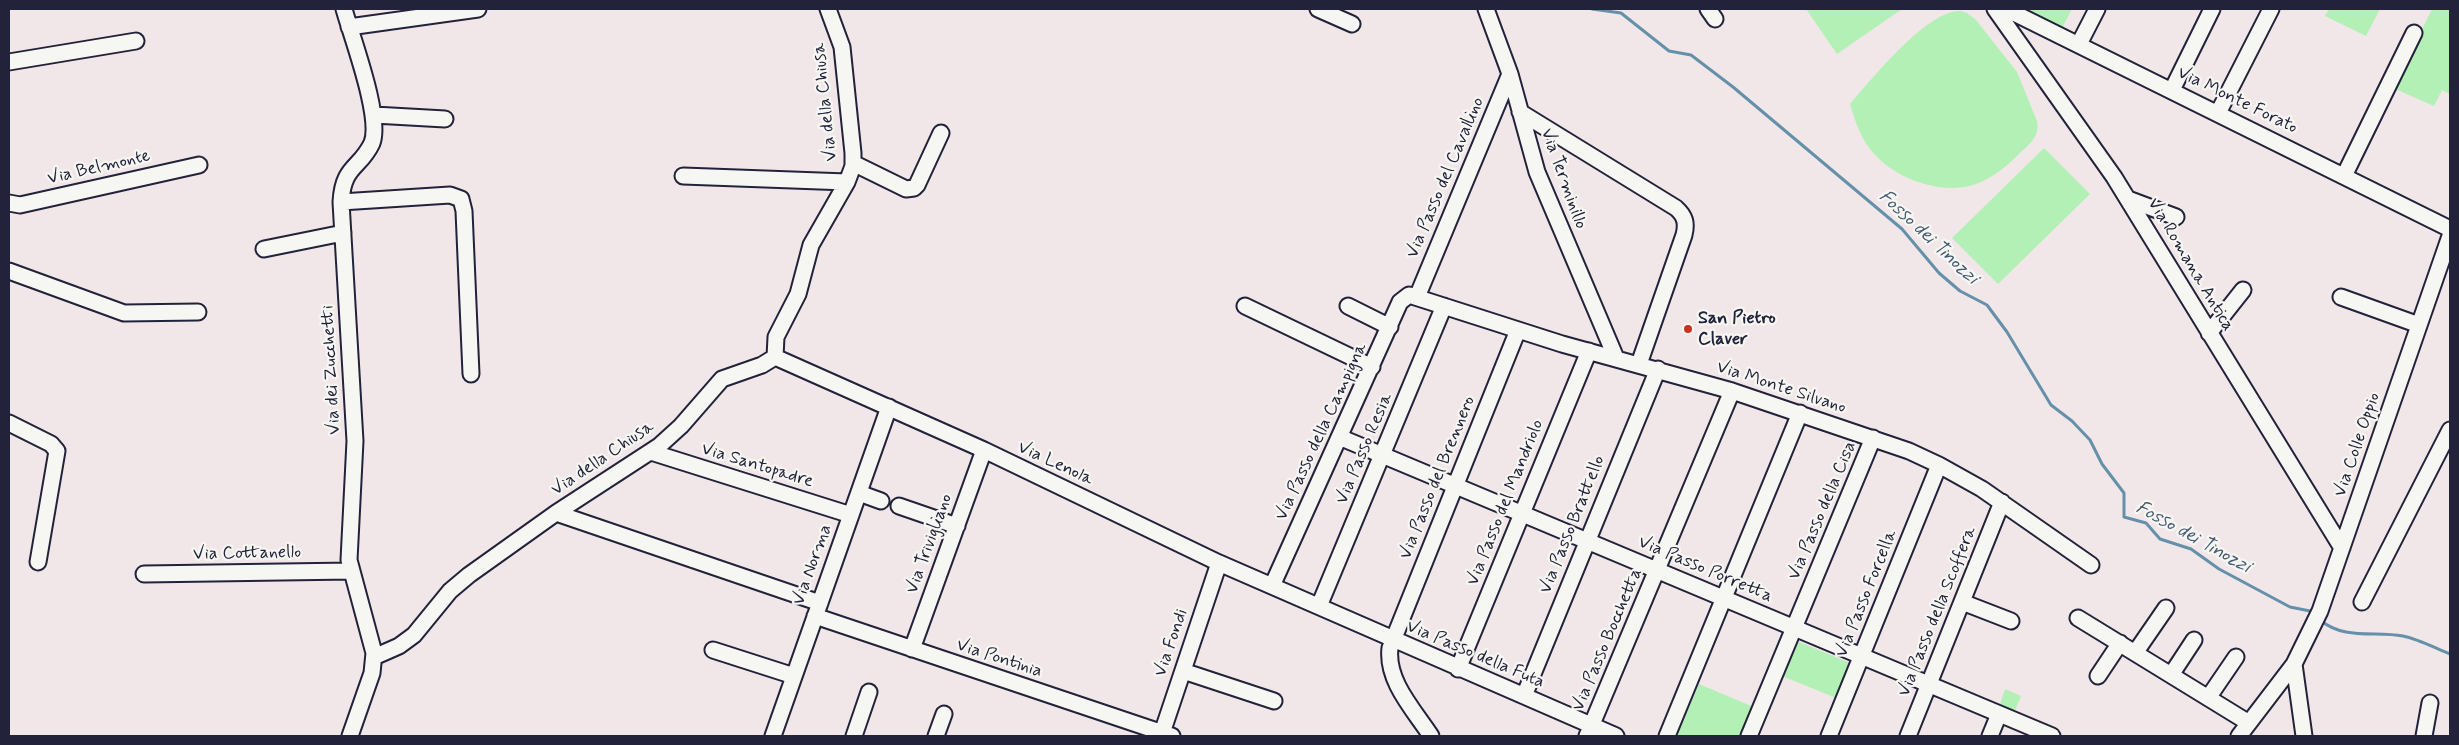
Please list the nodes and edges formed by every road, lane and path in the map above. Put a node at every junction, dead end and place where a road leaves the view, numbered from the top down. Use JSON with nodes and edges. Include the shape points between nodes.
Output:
{"nodes":[{"id":1,"x":344,"y":9,"type":"edge"},
{"id":2,"x":478,"y":9,"type":"edge"},
{"id":3,"x":828,"y":9,"type":"edge"},
{"id":4,"x":1318,"y":9,"type":"edge"},
{"id":5,"x":1486,"y":9,"type":"edge"},
{"id":6,"x":1995,"y":9,"type":"edge"},
{"id":7,"x":2006,"y":9,"type":"edge"},
{"id":8,"x":2097,"y":9,"type":"edge"},
{"id":9,"x":2212,"y":9,"type":"edge"},
{"id":10,"x":2271,"y":9,"type":"edge"},
{"id":11,"x":1352,"y":24,"type":"dead end"},
{"id":12,"x":349,"y":27,"type":"junction"},
{"id":13,"x":2414,"y":33,"type":"dead end"},
{"id":14,"x":136,"y":41,"type":"dead end"},
{"id":15,"x":2079,"y":44,"type":"junction"},
{"id":16,"x":9,"y":62,"type":"edge"},
{"id":17,"x":1510,"y":74,"type":"junction"},
{"id":18,"x":2172,"y":90,"type":"junction"},
{"id":19,"x":1520,"y":112,"type":"junction"},
{"id":20,"x":2218,"y":113,"type":"junction"},
{"id":21,"x":374,"y":115,"type":"junction"},
{"id":22,"x":445,"y":118,"type":"dead end"},
{"id":23,"x":941,"y":133,"type":"dead end"},
{"id":24,"x":853,"y":163,"type":"junction"},
{"id":25,"x":199,"y":165,"type":"dead end"},
{"id":26,"x":683,"y":176,"type":"dead end"},
{"id":27,"x":2344,"y":176,"type":"junction"},
{"id":28,"x":847,"y":182,"type":"junction"},
{"id":29,"x":2128,"y":199,"type":"junction"},
{"id":30,"x":341,"y":202,"type":"junction"},
{"id":31,"x":9,"y":203,"type":"edge"},
{"id":32,"x":2176,"y":217,"type":"dead end"},
{"id":33,"x":2450,"y":229,"type":"edge"},
{"id":34,"x":343,"y":232,"type":"junction"},
{"id":35,"x":2450,"y":236,"type":"edge"},
{"id":36,"x":264,"y":249,"type":"dead end"},
{"id":37,"x":9,"y":271,"type":"edge"},
{"id":38,"x":2243,"y":290,"type":"dead end"},
{"id":39,"x":1411,"y":296,"type":"junction"},
{"id":40,"x":2341,"y":297,"type":"dead end"},
{"id":41,"x":1245,"y":306,"type":"dead end"},
{"id":42,"x":1348,"y":306,"type":"dead end"},
{"id":43,"x":1444,"y":306,"type":"junction"},
{"id":44,"x":198,"y":312,"type":"dead end"},
{"id":45,"x":2419,"y":325,"type":"junction"},
{"id":46,"x":1390,"y":327,"type":"junction"},
{"id":47,"x":1518,"y":330,"type":"junction"},
{"id":48,"x":2209,"y":333,"type":"junction"},
{"id":49,"x":1589,"y":352,"type":"junction"},
{"id":50,"x":775,"y":357,"type":"junction"},
{"id":51,"x":1616,"y":358,"type":"junction"},
{"id":52,"x":1639,"y":364,"type":"junction"},
{"id":53,"x":1372,"y":367,"type":"junction"},
{"id":54,"x":1658,"y":369,"type":"junction"},
{"id":55,"x":471,"y":374,"type":"dead end"},
{"id":56,"x":1732,"y":391,"type":"junction"},
{"id":57,"x":889,"y":407,"type":"junction"},
{"id":58,"x":1800,"y":413,"type":"junction"},
{"id":59,"x":9,"y":423,"type":"edge"},
{"id":60,"x":2450,"y":430,"type":"edge"},
{"id":61,"x":1873,"y":438,"type":"junction"},
{"id":62,"x":1344,"y":439,"type":"dead end"},
{"id":63,"x":984,"y":450,"type":"junction"},
{"id":64,"x":651,"y":452,"type":"junction"},
{"id":65,"x":1383,"y":455,"type":"junction"},
{"id":66,"x":1939,"y":465,"type":"junction"},
{"id":67,"x":1454,"y":486,"type":"junction"},
{"id":68,"x":859,"y":493,"type":"junction"},
{"id":69,"x":881,"y":501,"type":"dead end"},
{"id":70,"x":2002,"y":502,"type":"junction"},
{"id":71,"x":899,"y":506,"type":"dead end"},
{"id":72,"x":556,"y":513,"type":"junction"},
{"id":73,"x":1522,"y":513,"type":"junction"},
{"id":74,"x":851,"y":515,"type":"junction"},
{"id":75,"x":956,"y":526,"type":"junction"},
{"id":76,"x":1587,"y":541,"type":"junction"},
{"id":77,"x":2342,"y":548,"type":"junction"},
{"id":78,"x":38,"y":562,"type":"dead end"},
{"id":79,"x":1219,"y":562,"type":"junction"},
{"id":80,"x":2090,"y":565,"type":"dead end"},
{"id":81,"x":351,"y":571,"type":"junction"},
{"id":82,"x":1658,"y":571,"type":"junction"},
{"id":83,"x":144,"y":574,"type":"dead end"},
{"id":84,"x":1272,"y":586,"type":"junction"},
{"id":85,"x":1724,"y":599,"type":"junction"},
{"id":86,"x":1962,"y":602,"type":"junction"},
{"id":87,"x":2362,"y":602,"type":"dead end"},
{"id":88,"x":1319,"y":606,"type":"junction"},
{"id":89,"x":2166,"y":608,"type":"dead end"},
{"id":90,"x":817,"y":609,"type":"junction"},
{"id":91,"x":2078,"y":618,"type":"dead end"},
{"id":92,"x":2011,"y":621,"type":"dead end"},
{"id":93,"x":1794,"y":629,"type":"junction"},
{"id":94,"x":1392,"y":640,"type":"junction"},
{"id":95,"x":2194,"y":640,"type":"dead end"},
{"id":96,"x":2120,"y":643,"type":"junction"},
{"id":97,"x":912,"y":649,"type":"junction"},
{"id":98,"x":713,"y":650,"type":"dead end"},
{"id":99,"x":2135,"y":653,"type":"junction"},
{"id":100,"x":1862,"y":656,"type":"junction"},
{"id":101,"x":374,"y":657,"type":"junction"},
{"id":102,"x":2236,"y":657,"type":"dead end"},
{"id":103,"x":2294,"y":664,"type":"junction"},
{"id":104,"x":1458,"y":669,"type":"junction"},
{"id":105,"x":1183,"y":672,"type":"junction"},
{"id":106,"x":2171,"y":675,"type":"junction"},
{"id":107,"x":794,"y":676,"type":"junction"},
{"id":108,"x":2098,"y":676,"type":"dead end"},
{"id":109,"x":1929,"y":685,"type":"junction"},
{"id":110,"x":869,"y":692,"type":"dead end"},
{"id":111,"x":1524,"y":696,"type":"junction"},
{"id":112,"x":2208,"y":698,"type":"junction"},
{"id":113,"x":1274,"y":701,"type":"dead end"},
{"id":114,"x":2430,"y":703,"type":"dead end"},
{"id":115,"x":944,"y":714,"type":"dead end"},
{"id":116,"x":1999,"y":714,"type":"junction"},
{"id":117,"x":2249,"y":723,"type":"junction"},
{"id":118,"x":1589,"y":731,"type":"edge"},
{"id":119,"x":1165,"y":735,"type":"edge"},
{"id":120,"x":350,"y":736,"type":"edge"},
{"id":121,"x":772,"y":736,"type":"edge"},
{"id":122,"x":854,"y":736,"type":"edge"},
{"id":123,"x":936,"y":736,"type":"edge"},
{"id":124,"x":1431,"y":736,"type":"edge"},
{"id":125,"x":1616,"y":736,"type":"edge"},
{"id":126,"x":1667,"y":736,"type":"edge"},
{"id":127,"x":1749,"y":736,"type":"edge"},
{"id":128,"x":1830,"y":736,"type":"edge"},
{"id":129,"x":1908,"y":736,"type":"edge"},
{"id":130,"x":1990,"y":736,"type":"edge"},
{"id":131,"x":2052,"y":736,"type":"edge"},
{"id":132,"x":2239,"y":736,"type":"edge"},
{"id":133,"x":2304,"y":736,"type":"edge"},
{"id":134,"x":2424,"y":736,"type":"edge"}],
"edges":[{"from":1,"to":12,"type":"street","name":"Via dei Zucchetti"},
{"from":2,"to":12,"type":"street"},
{"from":3,"to":24,"type":"street","name":"Via della Chiusa","via":[[843,56]]},
{"from":4,"to":11,"type":"street"},
{"from":5,"to":17,"type":"street","name":"Via Terminillo"},
{"from":6,"to":29,"type":"street","name":"Via Romana Antica","via":[[2102,157]]},
{"from":7,"to":15,"type":"street","name":"Via Monte Forato"},
{"from":8,"to":15,"type":"street"},
{"from":9,"to":18,"type":"street"},
{"from":10,"to":20,"type":"street"},
{"from":12,"to":21,"type":"street","name":"Via dei Zucchetti"},
{"from":13,"to":27,"type":"street"},
{"from":14,"to":16,"type":"street"},
{"from":15,"to":18,"type":"street","name":"Via Monte Forato"},
{"from":17,"to":19,"type":"street","name":"Via Terminillo"},
{"from":17,"to":39,"type":"street","name":"Via Passo del Cavallino"},
{"from":18,"to":20,"type":"street","name":"Via Monte Forato"},
{"from":19,"to":51,"type":"street","name":"Via Terminillo","via":[[1540,178]]},
{"from":19,"to":52,"type":"street","via":[[1676,208],[1684,218],[1684,235]]},
{"from":20,"to":27,"type":"street","name":"Via Monte Forato"},
{"from":21,"to":22,"type":"street"},
{"from":21,"to":30,"type":"street","name":"Via dei Zucchetti","via":[[372,141],[346,177]]},
{"from":23,"to":24,"type":"street","via":[[914,188],[906,189]]},
{"from":24,"to":28,"type":"street","name":"Via della Chiusa"},
{"from":25,"to":31,"type":"street","name":"Via Belmonte","via":[[20,205]]},
{"from":26,"to":28,"type":"street"},
{"from":27,"to":33,"type":"street","name":"Via Monte Forato"},
{"from":28,"to":50,"type":"street","name":"Via della Chiusa","via":[[814,236],[800,288],[776,337]]},
{"from":29,"to":32,"type":"street"},
{"from":29,"to":48,"type":"street","name":"Via Romana Antica"},
{"from":30,"to":34,"type":"street","name":"Via dei Zucchetti"},
{"from":30,"to":55,"type":"street","via":[[450,195],[461,199]]},
{"from":34,"to":36,"type":"street"},
{"from":34,"to":81,"type":"street","name":"Via dei Zucchetti","via":[[355,441],[349,543]]},
{"from":35,"to":45,"type":"street","name":"Via Colle Oppio"},
{"from":37,"to":44,"type":"street","via":[[124,313]]},
{"from":38,"to":48,"type":"street"},
{"from":39,"to":43,"type":"street","name":"Via Monte Silvano"},
{"from":39,"to":46,"type":"street","name":"Via Passo della Campigna","via":[[1400,302]]},
{"from":40,"to":45,"type":"street"},
{"from":41,"to":53,"type":"street"},
{"from":42,"to":46,"type":"street"},
{"from":43,"to":47,"type":"street","name":"Via Monte Silvano"},
{"from":43,"to":65,"type":"street","name":"Via Passo Resia"},
{"from":45,"to":77,"type":"street","name":"Via Colle Oppio"},
{"from":46,"to":53,"type":"street","name":"Via Passo della Campigna"},
{"from":47,"to":49,"type":"street","name":"Via Monte Silvano"},
{"from":47,"to":67,"type":"street","name":"Via Passo del Brennero"},
{"from":48,"to":77,"type":"street","name":"Via Romana Antica"},
{"from":49,"to":51,"type":"street","name":"Via Monte Silvano"},
{"from":49,"to":73,"type":"street","name":"Via Passo del Mandriolo"},
{"from":50,"to":57,"type":"street","name":"Via Lenola"},
{"from":50,"to":64,"type":"street","name":"Via della Chiusa","via":[[765,364],[722,379],[673,434]]},
{"from":51,"to":52,"type":"street","name":"Via Monte Silvano"},
{"from":52,"to":54,"type":"street","name":"Via Monte Silvano"},
{"from":53,"to":84,"type":"street","name":"Via Passo della Campigna"},
{"from":54,"to":56,"type":"street","name":"Via Monte Silvano"},
{"from":54,"to":76,"type":"street","name":"Via Passo Brattello"},
{"from":56,"to":58,"type":"street","name":"Via Monte Silvano"},
{"from":56,"to":82,"type":"street","name":"Via Passo Bocchetta"},
{"from":57,"to":63,"type":"street","name":"Via Lenola"},
{"from":57,"to":68,"type":"street","name":"Via Norma"},
{"from":58,"to":61,"type":"street","name":"Via Monte Silvano"},
{"from":58,"to":85,"type":"street"},
{"from":59,"to":78,"type":"street","via":[[45,440],[57,451]]},
{"from":60,"to":87,"type":"street"},
{"from":61,"to":66,"type":"street","name":"Via Monte Silvano"},
{"from":61,"to":93,"type":"street","name":"Via Passo della Cisa"},
{"from":62,"to":65,"type":"street","name":"Via Passo Porretta"},
{"from":63,"to":75,"type":"street","name":"Via Trivigliano"},
{"from":63,"to":79,"type":"street","name":"Via Lenola"},
{"from":64,"to":72,"type":"street","name":"Via della Chiusa"},
{"from":64,"to":74,"type":"street","name":"Via Santopadre"},
{"from":65,"to":67,"type":"street","name":"Via Passo Porretta"},
{"from":65,"to":88,"type":"street","name":"Via Passo Resia"},
{"from":66,"to":70,"type":"street","name":"Via Monte Silvano"},
{"from":66,"to":100,"type":"street","name":"Via Passo Forcella"},
{"from":67,"to":73,"type":"street","name":"Via Passo Porretta"},
{"from":67,"to":94,"type":"street","name":"Via Passo del Brennero"},
{"from":68,"to":69,"type":"street"},
{"from":68,"to":74,"type":"street","name":"Via Norma"},
{"from":70,"to":80,"type":"street","name":"Via Monte Silvano"},
{"from":70,"to":86,"type":"street","name":"Via Passo della Scoffera"},
{"from":71,"to":75,"type":"street"},
{"from":72,"to":90,"type":"street","name":"Via Pontinia"},
{"from":72,"to":101,"type":"street","name":"Via della Chiusa","via":[[457,584],[410,638]]},
{"from":73,"to":76,"type":"street","name":"Via Passo Porretta"},
{"from":73,"to":104,"type":"street","name":"Via Passo del Mandriolo"},
{"from":74,"to":90,"type":"street","name":"Via Norma"},
{"from":75,"to":97,"type":"street","name":"Via Trivigliano"},
{"from":76,"to":82,"type":"street","name":"Via Passo Porretta"},
{"from":76,"to":111,"type":"street","name":"Via Passo Brattello"},
{"from":77,"to":103,"type":"street","name":"Via Colle Oppio","via":[[2313,628]]},
{"from":79,"to":84,"type":"street","name":"Via Lenola"},
{"from":79,"to":105,"type":"street","name":"Via Fondi"},
{"from":81,"to":83,"type":"street","name":"Via Cottanello"},
{"from":81,"to":101,"type":"street","name":"Via dei Zucchetti"},
{"from":82,"to":85,"type":"street","name":"Via Passo Porretta"},
{"from":82,"to":118,"type":"street","name":"Via Passo Bocchetta"},
{"from":84,"to":88,"type":"street","name":"Via Lenola"},
{"from":85,"to":93,"type":"street","name":"Via Passo Porretta"},
{"from":85,"to":126,"type":"street"},
{"from":86,"to":92,"type":"street"},
{"from":86,"to":109,"type":"street","name":"Via Passo della Scoffera"},
{"from":88,"to":94,"type":"street","name":"Via Passo della Futa"},
{"from":89,"to":99,"type":"street"},
{"from":90,"to":97,"type":"street","name":"Via Pontinia"},
{"from":90,"to":107,"type":"street","name":"Via Norma"},
{"from":91,"to":96,"type":"street"},
{"from":93,"to":100,"type":"street","name":"Via Passo Porretta"},
{"from":93,"to":127,"type":"street","name":"Via Passo della Cisa"},
{"from":94,"to":104,"type":"street","name":"Via Passo della Futa"},
{"from":94,"to":124,"type":"street","name":"Via Passo del Brennero","via":[[1389,661],[1394,678]]},
{"from":95,"to":106,"type":"street"},
{"from":96,"to":99,"type":"street"},
{"from":96,"to":108,"type":"street"},
{"from":97,"to":119,"type":"street","name":"Via Pontinia"},
{"from":98,"to":107,"type":"street"},
{"from":99,"to":106,"type":"street"},
{"from":100,"to":109,"type":"street","name":"Via Passo Porretta"},
{"from":100,"to":128,"type":"street","name":"Via Passo Forcella"},
{"from":101,"to":120,"type":"street","name":"Via dei Zucchetti","via":[[372,673]]},
{"from":102,"to":112,"type":"street"},
{"from":103,"to":117,"type":"street","name":"Via Colle Oppio"},
{"from":103,"to":133,"type":"street"},
{"from":104,"to":111,"type":"street","name":"Via Passo della Futa"},
{"from":105,"to":113,"type":"street"},
{"from":105,"to":119,"type":"street","name":"Via Fondi"},
{"from":106,"to":112,"type":"street"},
{"from":107,"to":121,"type":"street","name":"Via Norma"},
{"from":109,"to":116,"type":"street","name":"Via Passo Porretta"},
{"from":109,"to":129,"type":"street","name":"Via Passo della Scoffera"},
{"from":110,"to":122,"type":"street"},
{"from":111,"to":118,"type":"street","name":"Via Passo della Futa"},
{"from":112,"to":117,"type":"street"},
{"from":114,"to":134,"type":"street"},
{"from":115,"to":123,"type":"street"},
{"from":116,"to":130,"type":"street"},
{"from":116,"to":131,"type":"street","name":"Via Passo Porretta"},
{"from":117,"to":132,"type":"street","name":"Via Colle Oppio"},
{"from":118,"to":125,"type":"street","name":"Via Passo della Futa"}]}
